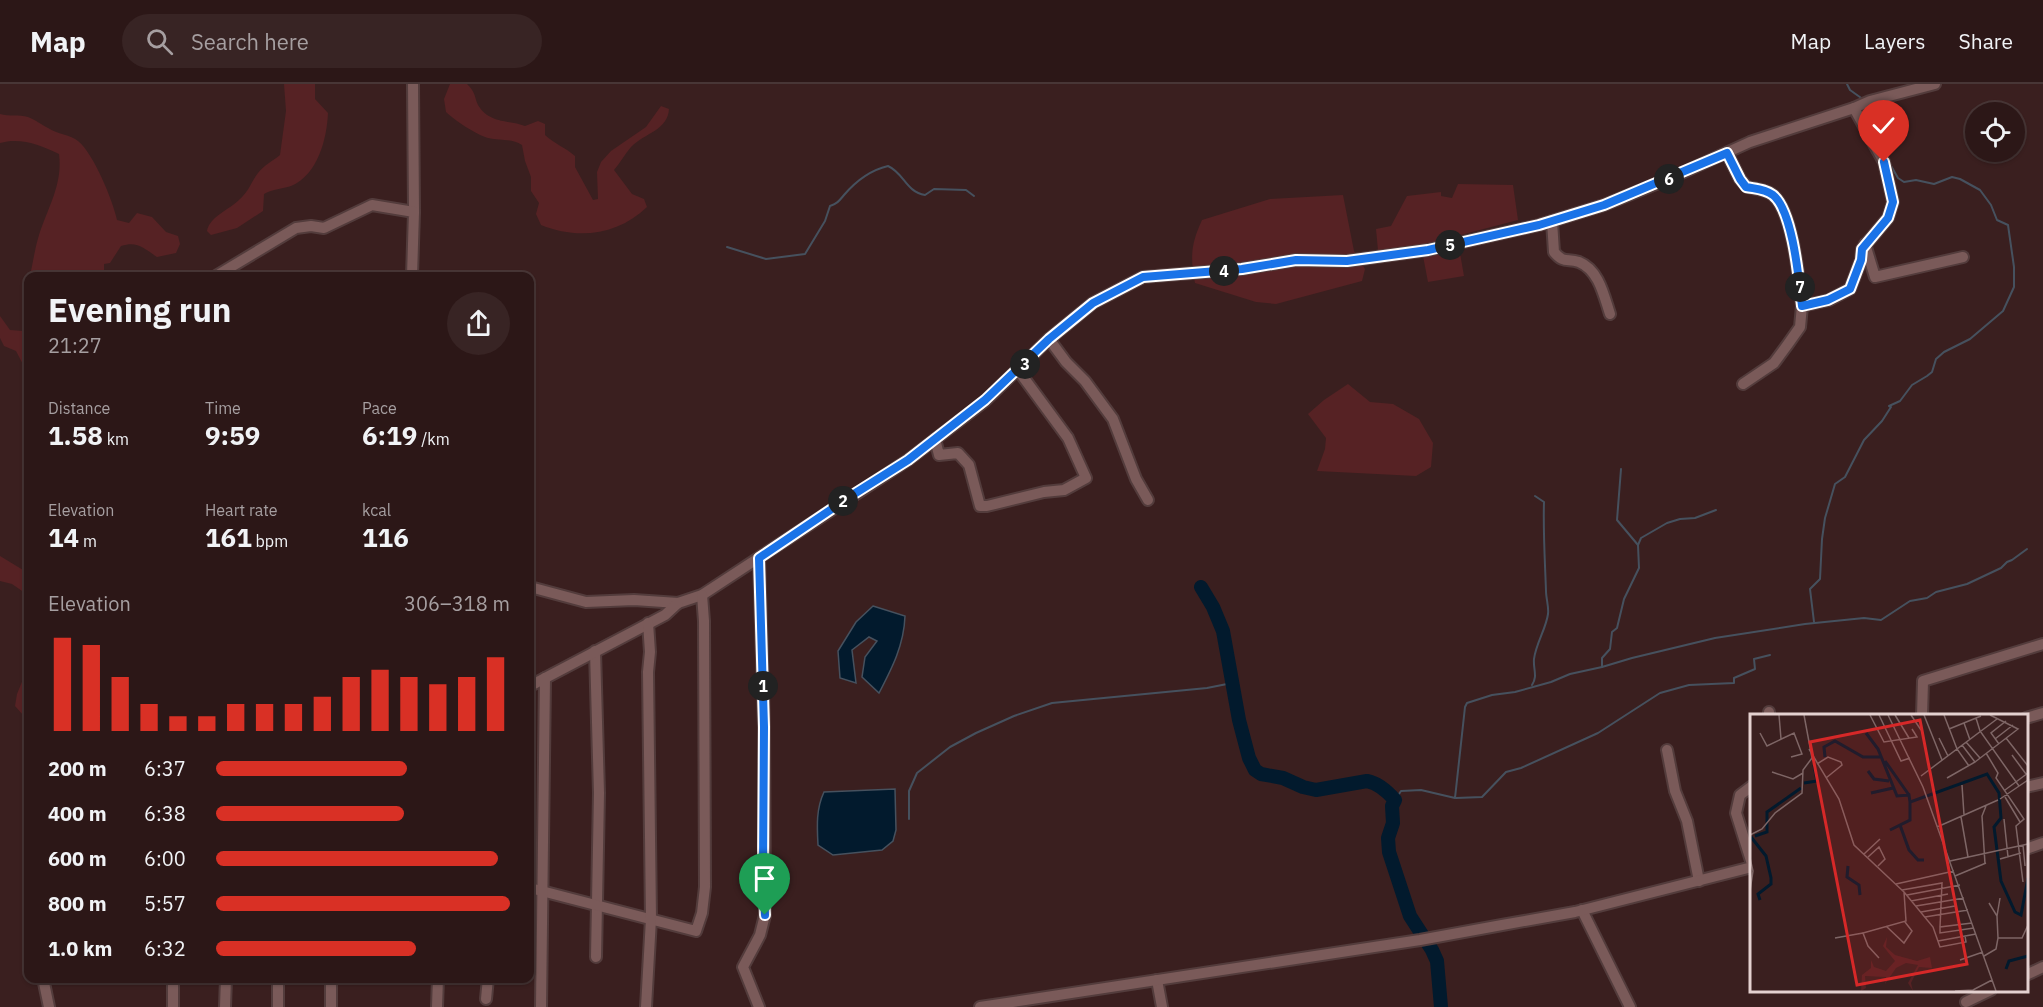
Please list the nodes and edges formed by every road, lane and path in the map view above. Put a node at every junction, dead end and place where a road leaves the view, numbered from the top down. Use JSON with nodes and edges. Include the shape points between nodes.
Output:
{"nodes":[{"id":1,"x":413,"y":84,"type":"edge"},
{"id":2,"x":1935,"y":84,"type":"edge"},
{"id":3,"x":1862,"y":104,"type":"junction"},
{"id":4,"x":1727,"y":153,"type":"junction"},
{"id":5,"x":414,"y":212,"type":"junction"},
{"id":6,"x":1552,"y":220,"type":"junction"},
{"id":7,"x":1865,"y":244,"type":"junction"},
{"id":8,"x":1963,"y":257,"type":"dead end"},
{"id":9,"x":223,"y":272,"type":"edge"},
{"id":10,"x":412,"y":272,"type":"edge"},
{"id":11,"x":1802,"y":306,"type":"junction"},
{"id":12,"x":1610,"y":314,"type":"dead end"},
{"id":13,"x":1049,"y":339,"type":"junction"},
{"id":14,"x":1018,"y":370,"type":"junction"},
{"id":15,"x":1743,"y":384,"type":"dead end"},
{"id":16,"x":935,"y":439,"type":"junction"},
{"id":17,"x":1148,"y":500,"type":"dead end"},
{"id":18,"x":759,"y":558,"type":"junction"},
{"id":19,"x":534,"y":588,"type":"edge"},
{"id":20,"x":702,"y":595,"type":"junction"},
{"id":21,"x":678,"y":603,"type":"junction"},
{"id":22,"x":648,"y":623,"type":"junction"},
{"id":23,"x":2043,"y":644,"type":"edge"},
{"id":24,"x":595,"y":651,"type":"junction"},
{"id":25,"x":545,"y":678,"type":"junction"},
{"id":26,"x":534,"y":684,"type":"edge"},
{"id":27,"x":2043,"y":713,"type":"edge"},
{"id":28,"x":1922,"y":714,"type":"edge"},
{"id":29,"x":2028,"y":717,"type":"edge"},
{"id":30,"x":1667,"y":750,"type":"dead end"},
{"id":31,"x":2043,"y":783,"type":"edge"},
{"id":32,"x":2028,"y":787,"type":"edge"},
{"id":33,"x":1750,"y":788,"type":"edge"},
{"id":34,"x":2043,"y":843,"type":"edge"},
{"id":35,"x":2028,"y":848,"type":"edge"},
{"id":36,"x":1750,"y":859,"type":"edge"},
{"id":37,"x":1750,"y":867,"type":"edge"},
{"id":38,"x":1700,"y":880,"type":"junction"},
{"id":39,"x":534,"y":889,"type":"edge"},
{"id":40,"x":543,"y":891,"type":"junction"},
{"id":41,"x":599,"y":905,"type":"junction"},
{"id":42,"x":1582,"y":910,"type":"junction"},
{"id":43,"x":651,"y":920,"type":"junction"},
{"id":44,"x":596,"y":957,"type":"dead end"},
{"id":45,"x":2043,"y":968,"type":"edge"},
{"id":46,"x":2028,"y":974,"type":"edge"},
{"id":47,"x":1157,"y":980,"type":"junction"},
{"id":48,"x":1615,"y":982,"type":"junction"},
{"id":49,"x":45,"y":983,"type":"edge"},
{"id":50,"x":173,"y":983,"type":"edge"},
{"id":51,"x":225,"y":983,"type":"edge"},
{"id":52,"x":278,"y":983,"type":"edge"},
{"id":53,"x":331,"y":983,"type":"edge"},
{"id":54,"x":438,"y":983,"type":"edge"},
{"id":55,"x":488,"y":983,"type":"edge"},
{"id":56,"x":1987,"y":992,"type":"edge"},
{"id":57,"x":486,"y":999,"type":"dead end"},
{"id":58,"x":1966,"y":1002,"type":"dead end"},
{"id":59,"x":49,"y":1007,"type":"edge"},
{"id":60,"x":173,"y":1007,"type":"edge"},
{"id":61,"x":225,"y":1007,"type":"edge"},
{"id":62,"x":278,"y":1007,"type":"edge"},
{"id":63,"x":331,"y":1007,"type":"edge"},
{"id":64,"x":437,"y":1007,"type":"edge"},
{"id":65,"x":541,"y":1007,"type":"edge"},
{"id":66,"x":646,"y":1007,"type":"edge"},
{"id":67,"x":759,"y":1007,"type":"edge"},
{"id":68,"x":980,"y":1007,"type":"edge"},
{"id":69,"x":1162,"y":1007,"type":"edge"},
{"id":70,"x":1624,"y":1007,"type":"edge"},
{"id":71,"x":1630,"y":1007,"type":"edge"}],
"edges":[{"from":1,"to":5,"type":"street"},
{"from":2,"to":3,"type":"street"},
{"from":3,"to":4,"type":"street"},
{"from":3,"to":7,"type":"street","via":[[1884,162],[1893,202],[1888,218]]},
{"from":4,"to":6,"type":"street","via":[[1604,205]]},
{"from":4,"to":11,"type":"street","via":[[1746,187],[1775,196],[1786,218]]},
{"from":5,"to":9,"type":"street","via":[[372,205],[324,228],[296,228]]},
{"from":5,"to":10,"type":"street"},
{"from":6,"to":12,"type":"street","via":[[1554,252],[1561,260],[1580,263],[1597,278]]},
{"from":6,"to":13,"type":"street","via":[[1428,250],[1347,261],[1296,260],[1143,277],[1093,303]]},
{"from":7,"to":8,"type":"street","via":[[1875,277]]},
{"from":7,"to":11,"type":"street","via":[[1850,289],[1828,300]]},
{"from":11,"to":15,"type":"street","via":[[1800,327],[1774,363]]},
{"from":13,"to":14,"type":"street"},
{"from":13,"to":17,"type":"street","via":[[1113,419]]},
{"from":14,"to":16,"type":"street"},
{"from":14,"to":16,"type":"street","via":[[1068,438],[1086,478],[1064,490],[980,506],[969,465],[958,453],[939,455]]},
{"from":16,"to":18,"type":"street"},
{"from":18,"to":20,"type":"street"},
{"from":18,"to":67,"type":"street","via":[[765,915],[760,935],[743,967]]},
{"from":19,"to":21,"type":"street","via":[[586,603]]},
{"from":20,"to":21,"type":"street"},
{"from":20,"to":43,"type":"street","via":[[702,913],[696,931]]},
{"from":21,"to":22,"type":"street"},
{"from":22,"to":24,"type":"street"},
{"from":22,"to":43,"type":"street"},
{"from":23,"to":28,"type":"street","via":[[1923,681]]},
{"from":24,"to":25,"type":"street"},
{"from":24,"to":41,"type":"street"},
{"from":25,"to":26,"type":"street"},
{"from":25,"to":40,"type":"street"},
{"from":27,"to":29,"type":"street"},
{"from":30,"to":38,"type":"street"},
{"from":31,"to":32,"type":"street"},
{"from":33,"to":36,"type":"street","via":[[1740,795],[1736,813]]},
{"from":34,"to":35,"type":"street"},
{"from":37,"to":38,"type":"street"},
{"from":38,"to":42,"type":"street"},
{"from":39,"to":40,"type":"street"},
{"from":40,"to":41,"type":"street"},
{"from":40,"to":65,"type":"street"},
{"from":41,"to":43,"type":"street"},
{"from":41,"to":44,"type":"street"},
{"from":42,"to":47,"type":"street","via":[[1420,940]]},
{"from":42,"to":48,"type":"street"},
{"from":43,"to":66,"type":"street"},
{"from":45,"to":46,"type":"street"},
{"from":47,"to":68,"type":"street"},
{"from":47,"to":69,"type":"street"},
{"from":48,"to":70,"type":"street"},
{"from":48,"to":71,"type":"street"},
{"from":49,"to":59,"type":"street"},
{"from":50,"to":60,"type":"street"},
{"from":51,"to":61,"type":"street"},
{"from":52,"to":62,"type":"street"},
{"from":53,"to":63,"type":"street"},
{"from":54,"to":64,"type":"street"},
{"from":55,"to":57,"type":"street"},
{"from":56,"to":58,"type":"street"}]}
